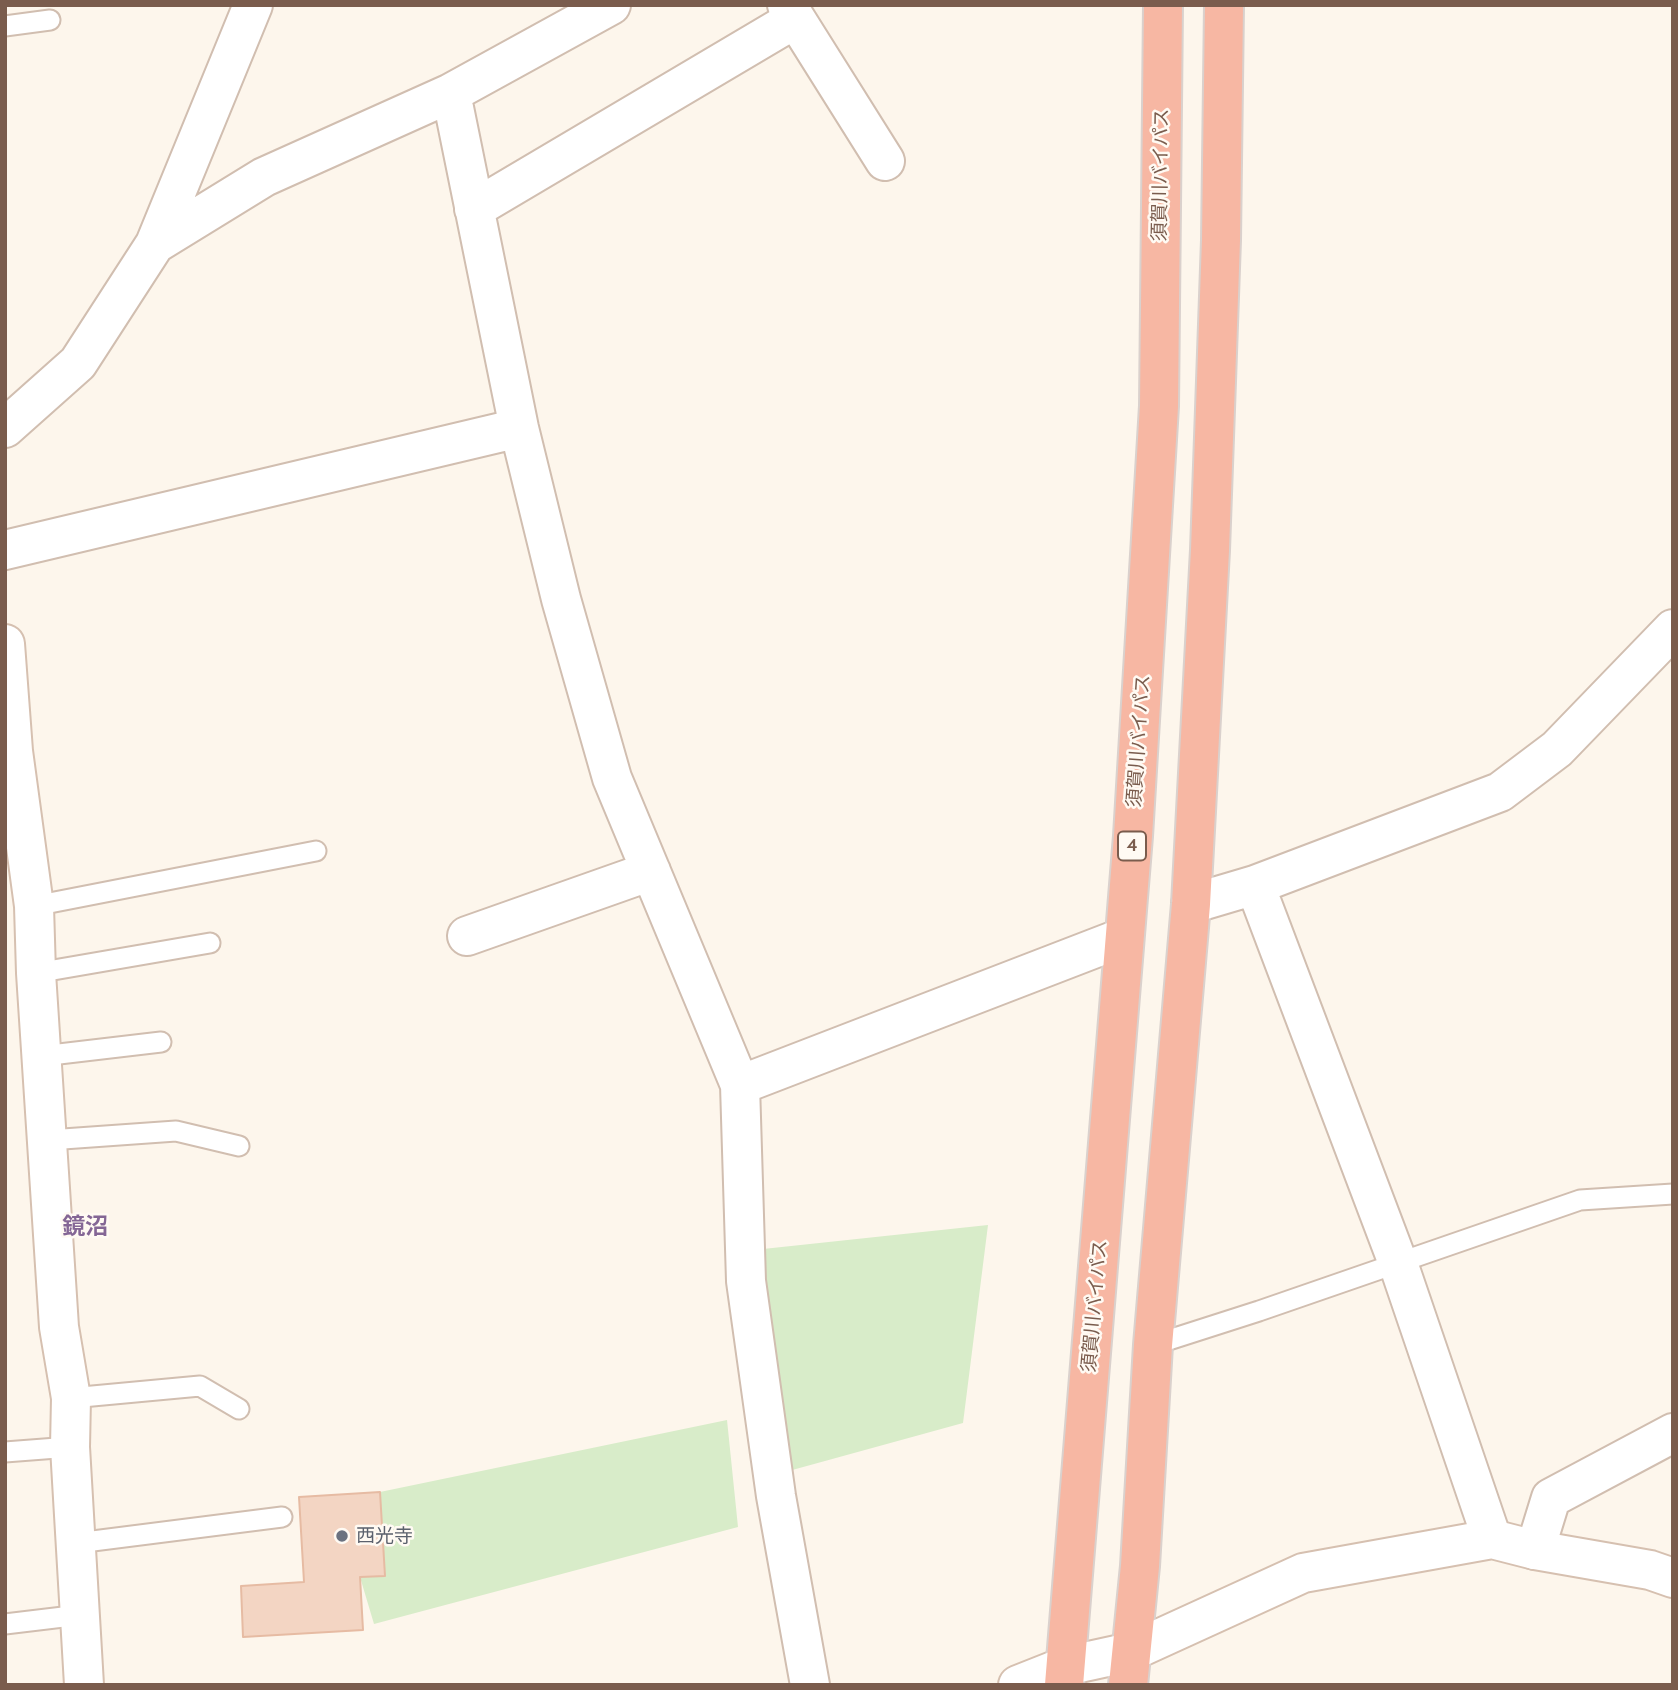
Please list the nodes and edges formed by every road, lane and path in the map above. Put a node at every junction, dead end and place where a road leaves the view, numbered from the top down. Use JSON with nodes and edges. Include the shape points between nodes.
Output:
{"nodes":[{"id":1,"x":253,"y":5,"type":"edge"},
{"id":2,"x":1163,"y":5,"type":"edge"},
{"id":3,"x":1224,"y":5,"type":"edge"},
{"id":4,"x":607,"y":6,"type":"edge"},
{"id":5,"x":791,"y":12,"type":"edge"},
{"id":6,"x":50,"y":20,"type":"dead end"},
{"id":7,"x":5,"y":26,"type":"edge"},
{"id":8,"x":451,"y":93,"type":"junction"},
{"id":9,"x":885,"y":161,"type":"dead end"},
{"id":10,"x":474,"y":209,"type":"junction"},
{"id":11,"x":155,"y":244,"type":"junction"},
{"id":12,"x":5,"y":428,"type":"edge"},
{"id":13,"x":519,"y":428,"type":"junction"},
{"id":14,"x":5,"y":550,"type":"edge"},
{"id":15,"x":1673,"y":629,"type":"edge"},
{"id":16,"x":5,"y":644,"type":"edge"},
{"id":17,"x":9,"y":751,"type":"edge"},
{"id":18,"x":316,"y":851,"type":"dead end"},
{"id":19,"x":651,"y":871,"type":"junction"},
{"id":20,"x":1255,"y":885,"type":"junction"},
{"id":21,"x":1192,"y":904,"type":"junction"},
{"id":22,"x":34,"y":906,"type":"junction"},
{"id":23,"x":467,"y":936,"type":"dead end"},
{"id":24,"x":1124,"y":937,"type":"junction"},
{"id":25,"x":209,"y":943,"type":"dead end"},
{"id":26,"x":36,"y":973,"type":"junction"},
{"id":27,"x":161,"y":1042,"type":"dead end"},
{"id":28,"x":42,"y":1056,"type":"junction"},
{"id":29,"x":740,"y":1085,"type":"junction"},
{"id":30,"x":48,"y":1140,"type":"junction"},
{"id":31,"x":239,"y":1146,"type":"dead end"},
{"id":32,"x":1673,"y":1194,"type":"edge"},
{"id":33,"x":1398,"y":1263,"type":"junction"},
{"id":34,"x":1153,"y":1345,"type":"junction"},
{"id":35,"x":71,"y":1398,"type":"junction"},
{"id":36,"x":239,"y":1409,"type":"dead end"},
{"id":37,"x":1673,"y":1433,"type":"edge"},
{"id":38,"x":70,"y":1447,"type":"junction"},
{"id":39,"x":5,"y":1452,"type":"edge"},
{"id":40,"x":282,"y":1517,"type":"dead end"},
{"id":41,"x":1492,"y":1539,"type":"junction"},
{"id":42,"x":77,"y":1543,"type":"junction"},
{"id":43,"x":1535,"y":1550,"type":"junction"},
{"id":44,"x":1673,"y":1578,"type":"edge"},
{"id":45,"x":79,"y":1615,"type":"junction"},
{"id":46,"x":5,"y":1625,"type":"edge"},
{"id":47,"x":1129,"y":1668,"type":"edge"},
{"id":48,"x":1065,"y":1675,"type":"edge"},
{"id":49,"x":84,"y":1685,"type":"edge"},
{"id":50,"x":810,"y":1685,"type":"edge"},
{"id":51,"x":1018,"y":1685,"type":"edge"}],
"edges":[{"from":1,"to":11,"type":"street"},
{"from":2,"to":24,"type":"highway","name":"須賀川バイパス","number":"4","via":[[1159,406]]},
{"from":3,"to":21,"type":"highway","via":[[1210,550]]},
{"from":4,"to":8,"type":"street"},
{"from":5,"to":9,"type":"street"},
{"from":5,"to":10,"type":"street"},
{"from":6,"to":7,"type":"lane"},
{"from":8,"to":10,"type":"street"},
{"from":8,"to":11,"type":"street","via":[[264,177]]},
{"from":10,"to":13,"type":"street"},
{"from":11,"to":12,"type":"street","via":[[78,363]]},
{"from":13,"to":14,"type":"street"},
{"from":13,"to":19,"type":"street","via":[[612,778]]},
{"from":15,"to":20,"type":"street","via":[[1556,749],[1500,792]]},
{"from":16,"to":17,"type":"street"},
{"from":17,"to":22,"type":"street"},
{"from":18,"to":22,"type":"lane"},
{"from":19,"to":23,"type":"street"},
{"from":19,"to":29,"type":"street"},
{"from":20,"to":21,"type":"street"},
{"from":20,"to":33,"type":"street"},
{"from":21,"to":34,"type":"highway"},
{"from":22,"to":26,"type":"street"},
{"from":24,"to":29,"type":"street"},
{"from":24,"to":48,"type":"highway","name":"須賀川バイパス","number":"4"},
{"from":25,"to":26,"type":"lane"},
{"from":26,"to":28,"type":"street"},
{"from":27,"to":28,"type":"lane"},
{"from":28,"to":30,"type":"street"},
{"from":29,"to":50,"type":"street","via":[[746,1281],[776,1496]]},
{"from":30,"to":31,"type":"lane","via":[[176,1131]]},
{"from":30,"to":35,"type":"street","via":[[59,1327]]},
{"from":32,"to":33,"type":"lane","via":[[1580,1200]]},
{"from":33,"to":34,"type":"lane"},
{"from":33,"to":41,"type":"street"},
{"from":34,"to":47,"type":"highway"},
{"from":35,"to":36,"type":"lane","via":[[200,1386]]},
{"from":35,"to":38,"type":"street"},
{"from":37,"to":43,"type":"street","via":[[1551,1498]]},
{"from":38,"to":39,"type":"lane"},
{"from":38,"to":42,"type":"street"},
{"from":40,"to":42,"type":"lane"},
{"from":41,"to":43,"type":"street"},
{"from":41,"to":47,"type":"street","via":[[1303,1573]]},
{"from":42,"to":45,"type":"street"},
{"from":43,"to":44,"type":"street"},
{"from":45,"to":46,"type":"lane"},
{"from":45,"to":49,"type":"street"},
{"from":47,"to":48,"type":"street"},
{"from":48,"to":51,"type":"street"}]}
